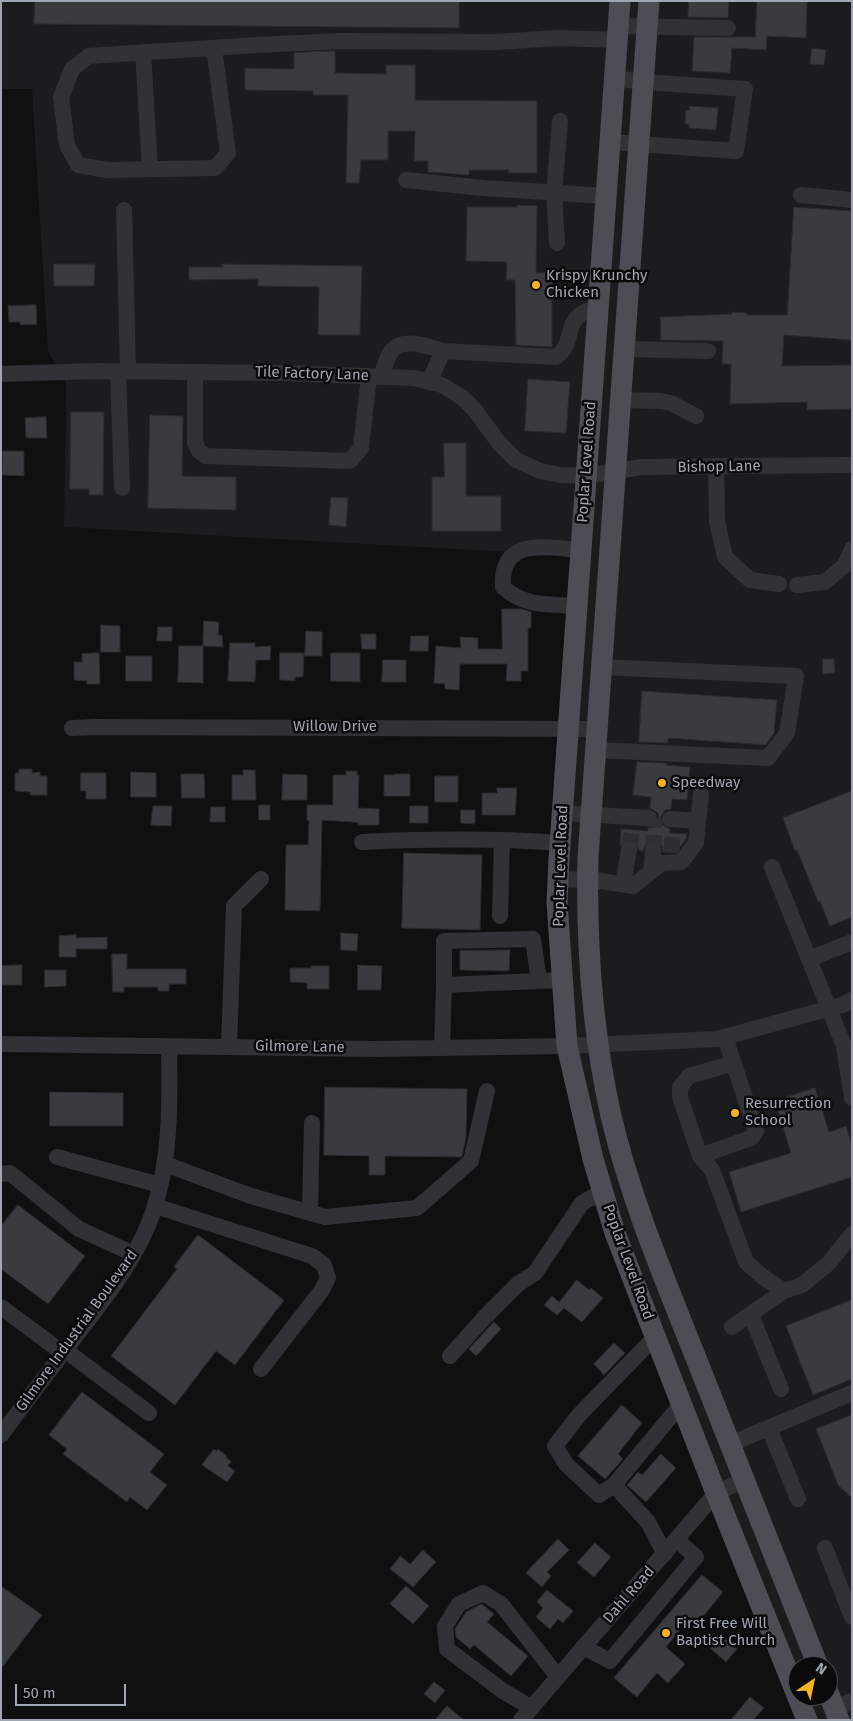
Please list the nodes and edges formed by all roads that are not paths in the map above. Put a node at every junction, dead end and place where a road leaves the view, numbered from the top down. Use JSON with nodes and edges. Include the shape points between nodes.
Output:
{"nodes":[{"id":1,"x":620,"y":1,"type":"edge"},
{"id":2,"x":650,"y":1,"type":"edge"},
{"id":3,"x":648,"y":27,"type":"junction"},
{"id":4,"x":728,"y":28,"type":"dead end"},
{"id":5,"x":618,"y":33,"type":"junction"},
{"id":6,"x":214,"y":48,"type":"junction"},
{"id":7,"x":143,"y":52,"type":"junction"},
{"id":8,"x":614,"y":78,"type":"junction"},
{"id":9,"x":644,"y":82,"type":"junction"},
{"id":10,"x":560,"y":122,"type":"dead end"},
{"id":11,"x":610,"y":142,"type":"junction"},
{"id":12,"x":640,"y":143,"type":"junction"},
{"id":13,"x":150,"y":169,"type":"junction"},
{"id":14,"x":406,"y":180,"type":"dead end"},
{"id":15,"x":554,"y":193,"type":"junction"},
{"id":16,"x":801,"y":195,"type":"dead end"},
{"id":17,"x":606,"y":196,"type":"junction"},
{"id":18,"x":852,"y":200,"type":"edge"},
{"id":19,"x":124,"y":210,"type":"dead end"},
{"id":20,"x":558,"y":242,"type":"dead end"},
{"id":21,"x":598,"y":307,"type":"junction"},
{"id":22,"x":625,"y":349,"type":"junction"},
{"id":23,"x":708,"y":350,"type":"dead end"},
{"id":24,"x":444,"y":351,"type":"junction"},
{"id":25,"x":123,"y":371,"type":"junction"},
{"id":26,"x":195,"y":372,"type":"junction"},
{"id":27,"x":1,"y":374,"type":"edge"},
{"id":28,"x":375,"y":376,"type":"junction"},
{"id":29,"x":430,"y":382,"type":"junction"},
{"id":30,"x":621,"y":400,"type":"junction"},
{"id":31,"x":696,"y":416,"type":"dead end"},
{"id":32,"x":852,"y":465,"type":"edge"},
{"id":33,"x":716,"y":466,"type":"junction"},
{"id":34,"x":617,"y":471,"type":"junction"},
{"id":35,"x":586,"y":476,"type":"junction"},
{"id":36,"x":122,"y":488,"type":"dead end"},
{"id":37,"x":852,"y":549,"type":"edge"},
{"id":38,"x":581,"y":550,"type":"junction"},
{"id":39,"x":779,"y":584,"type":"dead end"},
{"id":40,"x":797,"y":586,"type":"dead end"},
{"id":41,"x":577,"y":606,"type":"junction"},
{"id":42,"x":602,"y":667,"type":"junction"},
{"id":43,"x":72,"y":728,"type":"dead end"},
{"id":44,"x":568,"y":728,"type":"junction"},
{"id":45,"x":597,"y":729,"type":"junction"},
{"id":46,"x":596,"y":750,"type":"junction"},
{"id":47,"x":701,"y":794,"type":"dead end"},
{"id":48,"x":562,"y":813,"type":"junction"},
{"id":49,"x":591,"y":814,"type":"junction"},
{"id":50,"x":638,"y":821,"type":"dead end"},
{"id":51,"x":698,"y":821,"type":"junction"},
{"id":52,"x":673,"y":824,"type":"dead end"},
{"id":53,"x":502,"y":840,"type":"junction"},
{"id":54,"x":362,"y":842,"type":"dead end"},
{"id":55,"x":560,"y":843,"type":"junction"},
{"id":56,"x":629,"y":849,"type":"tunnel mouth"},
{"id":57,"x":653,"y":851,"type":"tunnel mouth"},
{"id":58,"x":772,"y":867,"type":"dead end"},
{"id":59,"x":651,"y":872,"type":"junction"},
{"id":60,"x":261,"y":879,"type":"dead end"},
{"id":61,"x":588,"y":879,"type":"junction"},
{"id":62,"x":558,"y":880,"type":"junction"},
{"id":63,"x":622,"y":884,"type":"junction"},
{"id":64,"x":500,"y":916,"type":"dead end"},
{"id":65,"x":852,"y":942,"type":"edge"},
{"id":66,"x":810,"y":959,"type":"junction"},
{"id":67,"x":562,"y":980,"type":"junction"},
{"id":68,"x":539,"y":981,"type":"junction"},
{"id":69,"x":444,"y":985,"type":"junction"},
{"id":70,"x":852,"y":1000,"type":"edge"},
{"id":71,"x":829,"y":1008,"type":"junction"},
{"id":72,"x":725,"y":1037,"type":"junction"},
{"id":73,"x":1,"y":1044,"type":"edge"},
{"id":74,"x":598,"y":1045,"type":"junction"},
{"id":75,"x":567,"y":1046,"type":"junction"},
{"id":76,"x":170,"y":1047,"type":"junction"},
{"id":77,"x":228,"y":1047,"type":"junction"},
{"id":78,"x":442,"y":1048,"type":"junction"},
{"id":79,"x":734,"y":1063,"type":"junction"},
{"id":80,"x":487,"y":1092,"type":"dead end"},
{"id":81,"x":852,"y":1098,"type":"edge"},
{"id":82,"x":312,"y":1123,"type":"dead end"},
{"id":83,"x":700,"y":1156,"type":"junction"},
{"id":84,"x":57,"y":1157,"type":"dead end"},
{"id":85,"x":165,"y":1164,"type":"junction"},
{"id":86,"x":1,"y":1174,"type":"edge"},
{"id":87,"x":160,"y":1185,"type":"junction"},
{"id":88,"x":603,"y":1191,"type":"junction"},
{"id":89,"x":155,"y":1206,"type":"junction"},
{"id":90,"x":310,"y":1212,"type":"junction"},
{"id":91,"x":852,"y":1234,"type":"edge"},
{"id":92,"x":134,"y":1254,"type":"junction"},
{"id":93,"x":784,"y":1291,"type":"junction"},
{"id":94,"x":1,"y":1307,"type":"edge"},
{"id":95,"x":751,"y":1316,"type":"junction"},
{"id":96,"x":732,"y":1327,"type":"dead end"},
{"id":97,"x":656,"y":1336,"type":"junction"},
{"id":98,"x":64,"y":1351,"type":"junction"},
{"id":99,"x":450,"y":1356,"type":"dead end"},
{"id":100,"x":261,"y":1369,"type":"dead end"},
{"id":101,"x":781,"y":1389,"type":"dead end"},
{"id":102,"x":852,"y":1393,"type":"edge"},
{"id":103,"x":682,"y":1403,"type":"junction"},
{"id":104,"x":150,"y":1412,"type":"dead end"},
{"id":105,"x":769,"y":1428,"type":"junction"},
{"id":106,"x":3,"y":1429,"type":"edge"},
{"id":107,"x":730,"y":1444,"type":"junction"},
{"id":108,"x":744,"y":1480,"type":"junction"},
{"id":109,"x":614,"y":1485,"type":"junction"},
{"id":110,"x":716,"y":1493,"type":"junction"},
{"id":111,"x":798,"y":1499,"type":"dead end"},
{"id":112,"x":677,"y":1540,"type":"junction"},
{"id":113,"x":825,"y":1548,"type":"dead end"},
{"id":114,"x":665,"y":1554,"type":"junction"},
{"id":115,"x":852,"y":1617,"type":"edge"},
{"id":116,"x":583,"y":1647,"type":"junction"},
{"id":117,"x":814,"y":1656,"type":"edge"},
{"id":118,"x":558,"y":1677,"type":"junction"},
{"id":119,"x":526,"y":1714,"type":"edge"},
{"id":120,"x":808,"y":1720,"type":"edge"}],
"edges":[{"from":1,"to":5,"type":"main road","name":"Poplar Level Road"},
{"from":2,"to":3,"type":"main road","name":"Poplar Level Road"},
{"from":3,"to":4,"type":"street"},
{"from":3,"to":5,"type":"street"},
{"from":3,"to":9,"type":"main road","name":"Poplar Level Road"},
{"from":5,"to":6,"type":"street","via":[[496,42],[341,41]]},
{"from":5,"to":8,"type":"main road","name":"Poplar Level Road"},
{"from":6,"to":7,"type":"street"},
{"from":6,"to":13,"type":"street","via":[[228,153],[215,168]]},
{"from":7,"to":13,"type":"street"},
{"from":7,"to":13,"type":"street","via":[[89,56],[72,69],[60,97],[67,144],[78,165],[107,170]]},
{"from":8,"to":9,"type":"street"},
{"from":8,"to":11,"type":"main road","name":"Poplar Level Road"},
{"from":9,"to":12,"type":"main road","name":"Poplar Level Road"},
{"from":9,"to":12,"type":"street","via":[[745,89],[736,151]]},
{"from":10,"to":15,"type":"street"},
{"from":11,"to":12,"type":"street"},
{"from":11,"to":17,"type":"main road","name":"Poplar Level Road"},
{"from":12,"to":22,"type":"main road","name":"Poplar Level Road"},
{"from":14,"to":15,"type":"street"},
{"from":15,"to":17,"type":"street"},
{"from":15,"to":20,"type":"street"},
{"from":16,"to":18,"type":"street"},
{"from":17,"to":21,"type":"main road","name":"Poplar Level Road"},
{"from":19,"to":25,"type":"street"},
{"from":21,"to":24,"type":"street","via":[[585,310],[576,317],[562,353],[556,357]]},
{"from":21,"to":35,"type":"main road","name":"Poplar Level Road"},
{"from":22,"to":23,"type":"street"},
{"from":22,"to":30,"type":"main road","name":"Poplar Level Road"},
{"from":24,"to":28,"type":"street","via":[[428,346],[397,346]]},
{"from":24,"to":29,"type":"street"},
{"from":25,"to":26,"type":"street","name":"Tile Factory Lane"},
{"from":25,"to":27,"type":"street","name":"Tile Factory Lane"},
{"from":25,"to":36,"type":"street"},
{"from":26,"to":28,"type":"street","name":"Tile Factory Lane"},
{"from":26,"to":28,"type":"street","via":[[195,443],[206,456],[350,461],[361,448]]},
{"from":28,"to":29,"type":"street","name":"Tile Factory Lane"},
{"from":29,"to":35,"type":"street","name":"Tile Factory Lane","via":[[442,385],[463,398],[516,460],[540,471]]},
{"from":30,"to":31,"type":"street","via":[[671,403]]},
{"from":30,"to":34,"type":"main road","name":"Poplar Level Road"},
{"from":32,"to":33,"type":"street","name":"Bishop Lane"},
{"from":33,"to":34,"type":"street","name":"Bishop Lane","via":[[642,467]]},
{"from":33,"to":39,"type":"street","via":[[717,521],[725,557],[750,580]]},
{"from":34,"to":35,"type":"street","name":"Bishop Lane"},
{"from":34,"to":42,"type":"main road","name":"Poplar Level Road"},
{"from":35,"to":38,"type":"main road","name":"Poplar Level Road"},
{"from":37,"to":40,"type":"street","via":[[845,565],[825,582]]},
{"from":38,"to":41,"type":"main road","name":"Poplar Level Road"},
{"from":38,"to":41,"type":"street","via":[[528,548],[511,555],[502,575],[503,587],[513,596],[526,601]]},
{"from":41,"to":44,"type":"main road","name":"Poplar Level Road"},
{"from":42,"to":45,"type":"main road","name":"Poplar Level Road"},
{"from":42,"to":46,"type":"street","via":[[796,676],[787,734],[768,758]]},
{"from":43,"to":44,"type":"street","name":"Willow Drive"},
{"from":44,"to":45,"type":"street","name":"Willow Drive"},
{"from":44,"to":48,"type":"main road","name":"Poplar Level Road"},
{"from":45,"to":46,"type":"main road","name":"Poplar Level Road"},
{"from":46,"to":49,"type":"main road","name":"Poplar Level Road"},
{"from":47,"to":51,"type":"street"},
{"from":48,"to":49,"type":"street"},
{"from":48,"to":55,"type":"main road","name":"Poplar Level Road"},
{"from":49,"to":50,"type":"street"},
{"from":49,"to":61,"type":"main road","name":"Poplar Level Road"},
{"from":51,"to":52,"type":"street"},
{"from":51,"to":59,"type":"street","via":[[696,843],[681,862],[671,858]]},
{"from":53,"to":54,"type":"street","via":[[449,838]]},
{"from":53,"to":55,"type":"street"},
{"from":53,"to":64,"type":"street"},
{"from":55,"to":62,"type":"main road","name":"Poplar Level Road"},
{"from":56,"to":63,"type":"street"},
{"from":57,"to":59,"type":"street"},
{"from":58,"to":66,"type":"street"},
{"from":59,"to":63,"type":"street","via":[[634,886]]},
{"from":60,"to":77,"type":"street","via":[[234,906]]},
{"from":61,"to":62,"type":"street"},
{"from":61,"to":63,"type":"street"},
{"from":61,"to":74,"type":"main road","name":"Poplar Level Road","via":[[590,977]]},
{"from":62,"to":67,"type":"main road","name":"Poplar Level Road"},
{"from":65,"to":66,"type":"street"},
{"from":66,"to":71,"type":"street"},
{"from":67,"to":68,"type":"street"},
{"from":67,"to":75,"type":"main road","name":"Poplar Level Road"},
{"from":68,"to":69,"type":"street"},
{"from":68,"to":69,"type":"street","via":[[533,939],[444,941]]},
{"from":69,"to":78,"type":"street"},
{"from":70,"to":71,"type":"street","name":"Gilmore Lane"},
{"from":71,"to":72,"type":"street","name":"Gilmore Lane"},
{"from":71,"to":81,"type":"street","via":[[844,1046]]},
{"from":72,"to":74,"type":"street","name":"Gilmore Lane"},
{"from":72,"to":79,"type":"street"},
{"from":73,"to":76,"type":"street","name":"Gilmore Lane"},
{"from":74,"to":75,"type":"street","name":"Gilmore Lane"},
{"from":74,"to":107,"type":"main road","name":"Poplar Level Road","via":[[625,1170]]},
{"from":75,"to":78,"type":"street","name":"Gilmore Lane"},
{"from":75,"to":88,"type":"main road","name":"Poplar Level Road"},
{"from":76,"to":77,"type":"street","name":"Gilmore Lane"},
{"from":76,"to":85,"type":"street","name":"Gilmore Industrial Boulevard"},
{"from":77,"to":78,"type":"street","name":"Gilmore Lane"},
{"from":79,"to":83,"type":"street","via":[[690,1076],[680,1087],[680,1097]]},
{"from":79,"to":83,"type":"street","via":[[756,1131],[751,1138]]},
{"from":80,"to":90,"type":"street","via":[[471,1160],[417,1208],[325,1217]]},
{"from":82,"to":90,"type":"street"},
{"from":83,"to":93,"type":"street","via":[[712,1170],[746,1262]]},
{"from":84,"to":87,"type":"street"},
{"from":85,"to":87,"type":"street","name":"Gilmore Industrial Boulevard"},
{"from":85,"to":90,"type":"street","via":[[251,1196]]},
{"from":86,"to":92,"type":"street","via":[[10,1173],[79,1228]]},
{"from":87,"to":89,"type":"street","name":"Gilmore Industrial Boulevard"},
{"from":88,"to":97,"type":"main road","name":"Poplar Level Road"},
{"from":88,"to":99,"type":"street","via":[[582,1203],[535,1273],[518,1284]]},
{"from":89,"to":92,"type":"street","name":"Gilmore Industrial Boulevard"},
{"from":89,"to":100,"type":"street","via":[[312,1256],[324,1265],[328,1278],[322,1290]]},
{"from":91,"to":93,"type":"street","via":[[829,1263],[802,1285]]},
{"from":92,"to":98,"type":"street","name":"Gilmore Industrial Boulevard"},
{"from":93,"to":95,"type":"street"},
{"from":94,"to":98,"type":"street"},
{"from":95,"to":96,"type":"street"},
{"from":95,"to":101,"type":"street"},
{"from":97,"to":103,"type":"main road","name":"Poplar Level Road"},
{"from":97,"to":109,"type":"street","via":[[579,1415],[555,1446],[566,1464],[599,1496]]},
{"from":98,"to":104,"type":"street"},
{"from":98,"to":106,"type":"street","name":"Gilmore Industrial Boulevard"},
{"from":102,"to":105,"type":"street"},
{"from":103,"to":109,"type":"street"},
{"from":103,"to":110,"type":"main road","name":"Poplar Level Road"},
{"from":105,"to":107,"type":"street"},
{"from":105,"to":111,"type":"street"},
{"from":107,"to":108,"type":"main road","name":"Poplar Level Road"},
{"from":108,"to":110,"type":"street","name":"Dahl Road"},
{"from":108,"to":117,"type":"main road","name":"Poplar Level Road"},
{"from":109,"to":114,"type":"street","via":[[648,1522]]},
{"from":110,"to":112,"type":"street","name":"Dahl Road"},
{"from":110,"to":120,"type":"main road","name":"Poplar Level Road"},
{"from":112,"to":114,"type":"street","name":"Dahl Road"},
{"from":112,"to":116,"type":"street","via":[[696,1558],[610,1661]]},
{"from":113,"to":115,"type":"street"},
{"from":114,"to":116,"type":"street","name":"Dahl Road"},
{"from":116,"to":118,"type":"street","name":"Dahl Road"},
{"from":118,"to":119,"type":"street","name":"Dahl Road"},
{"from":118,"to":119,"type":"street","via":[[501,1604],[483,1593],[459,1604],[445,1626],[447,1649],[503,1691]]}]}
